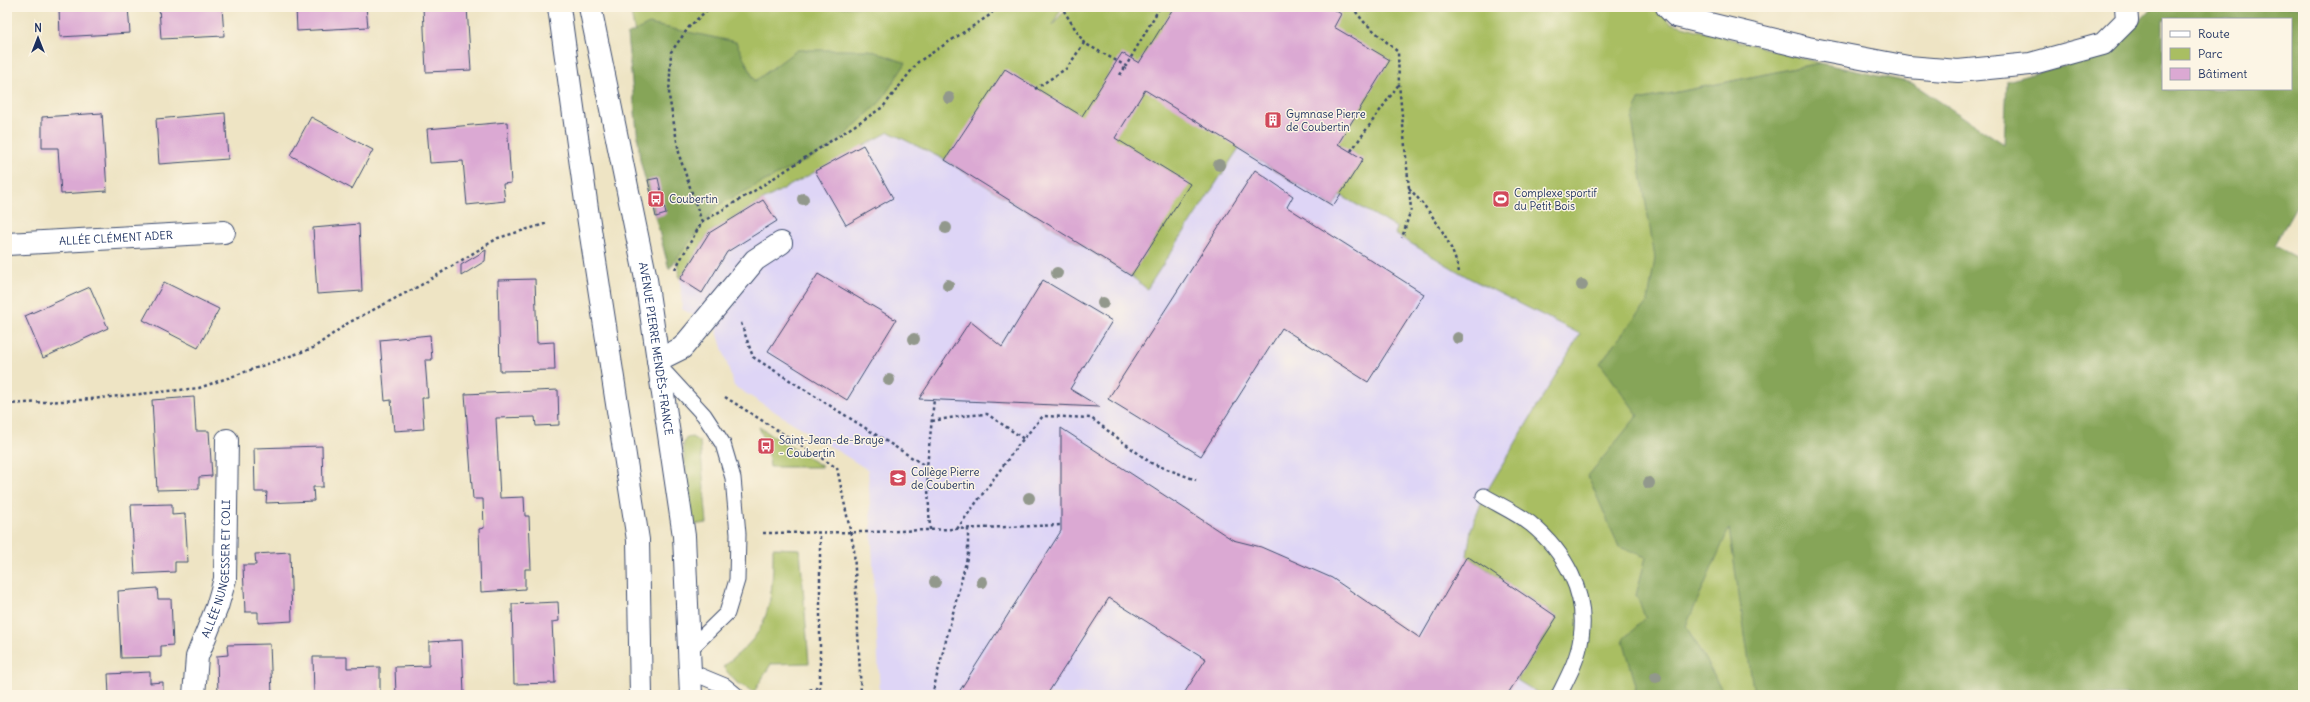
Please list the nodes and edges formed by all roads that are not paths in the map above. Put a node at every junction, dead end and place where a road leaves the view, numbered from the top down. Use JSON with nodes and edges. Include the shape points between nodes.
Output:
{"nodes":[{"id":1,"x":559,"y":7,"type":"edge"},
{"id":2,"x":590,"y":7,"type":"edge"},
{"id":3,"x":1667,"y":7,"type":"edge"},
{"id":4,"x":2126,"y":7,"type":"edge"},
{"id":5,"x":224,"y":232,"type":"dead end"},
{"id":6,"x":782,"y":243,"type":"dead end"},
{"id":7,"x":7,"y":244,"type":"edge"},
{"id":8,"x":658,"y":363,"type":"junction"},
{"id":9,"x":227,"y":440,"type":"dead end"},
{"id":10,"x":1484,"y":496,"type":"dead end"},
{"id":11,"x":690,"y":650,"type":"junction"},
{"id":12,"x":691,"y":672,"type":"junction"},
{"id":13,"x":194,"y":695,"type":"edge"},
{"id":14,"x":641,"y":695,"type":"edge"},
{"id":15,"x":691,"y":695,"type":"edge"},
{"id":16,"x":736,"y":695,"type":"edge"},
{"id":17,"x":1559,"y":695,"type":"edge"}],
"edges":[{"from":1,"to":14,"type":"street","via":[[638,540]]},
{"from":2,"to":8,"type":"street","name":"AVENUE PIERRE MENDÈS-FRANCE","via":[[646,279]]},
{"from":3,"to":4,"type":"street","via":[[1676,16],[1808,48],[1908,67],[1958,71],[2030,64],[2103,44],[2127,20]]},
{"from":5,"to":7,"type":"street","name":"ALLÉE CLÉMENT ADER"},
{"from":6,"to":8,"type":"street","via":[[755,260],[682,348]]},
{"from":8,"to":11,"type":"street","name":"AVENUE PIERRE MENDÈS-FRANCE","via":[[684,536]]},
{"from":8,"to":11,"type":"lane","via":[[704,415],[723,444],[733,478],[738,534],[737,580],[726,613]]},
{"from":9,"to":13,"type":"street","name":"ALLÉE NUNGESSER ET COLI","via":[[224,579],[217,608],[197,657]]},
{"from":10,"to":17,"type":"lane","via":[[1530,523],[1568,564],[1580,597],[1581,638],[1574,665]]},
{"from":11,"to":12,"type":"street","name":"AVENUE PIERRE MENDÈS-FRANCE"},
{"from":12,"to":15,"type":"street","name":"AVENUE PIERRE MENDÈS-FRANCE"},
{"from":12,"to":16,"type":"lane","via":[[725,686]]}]}
